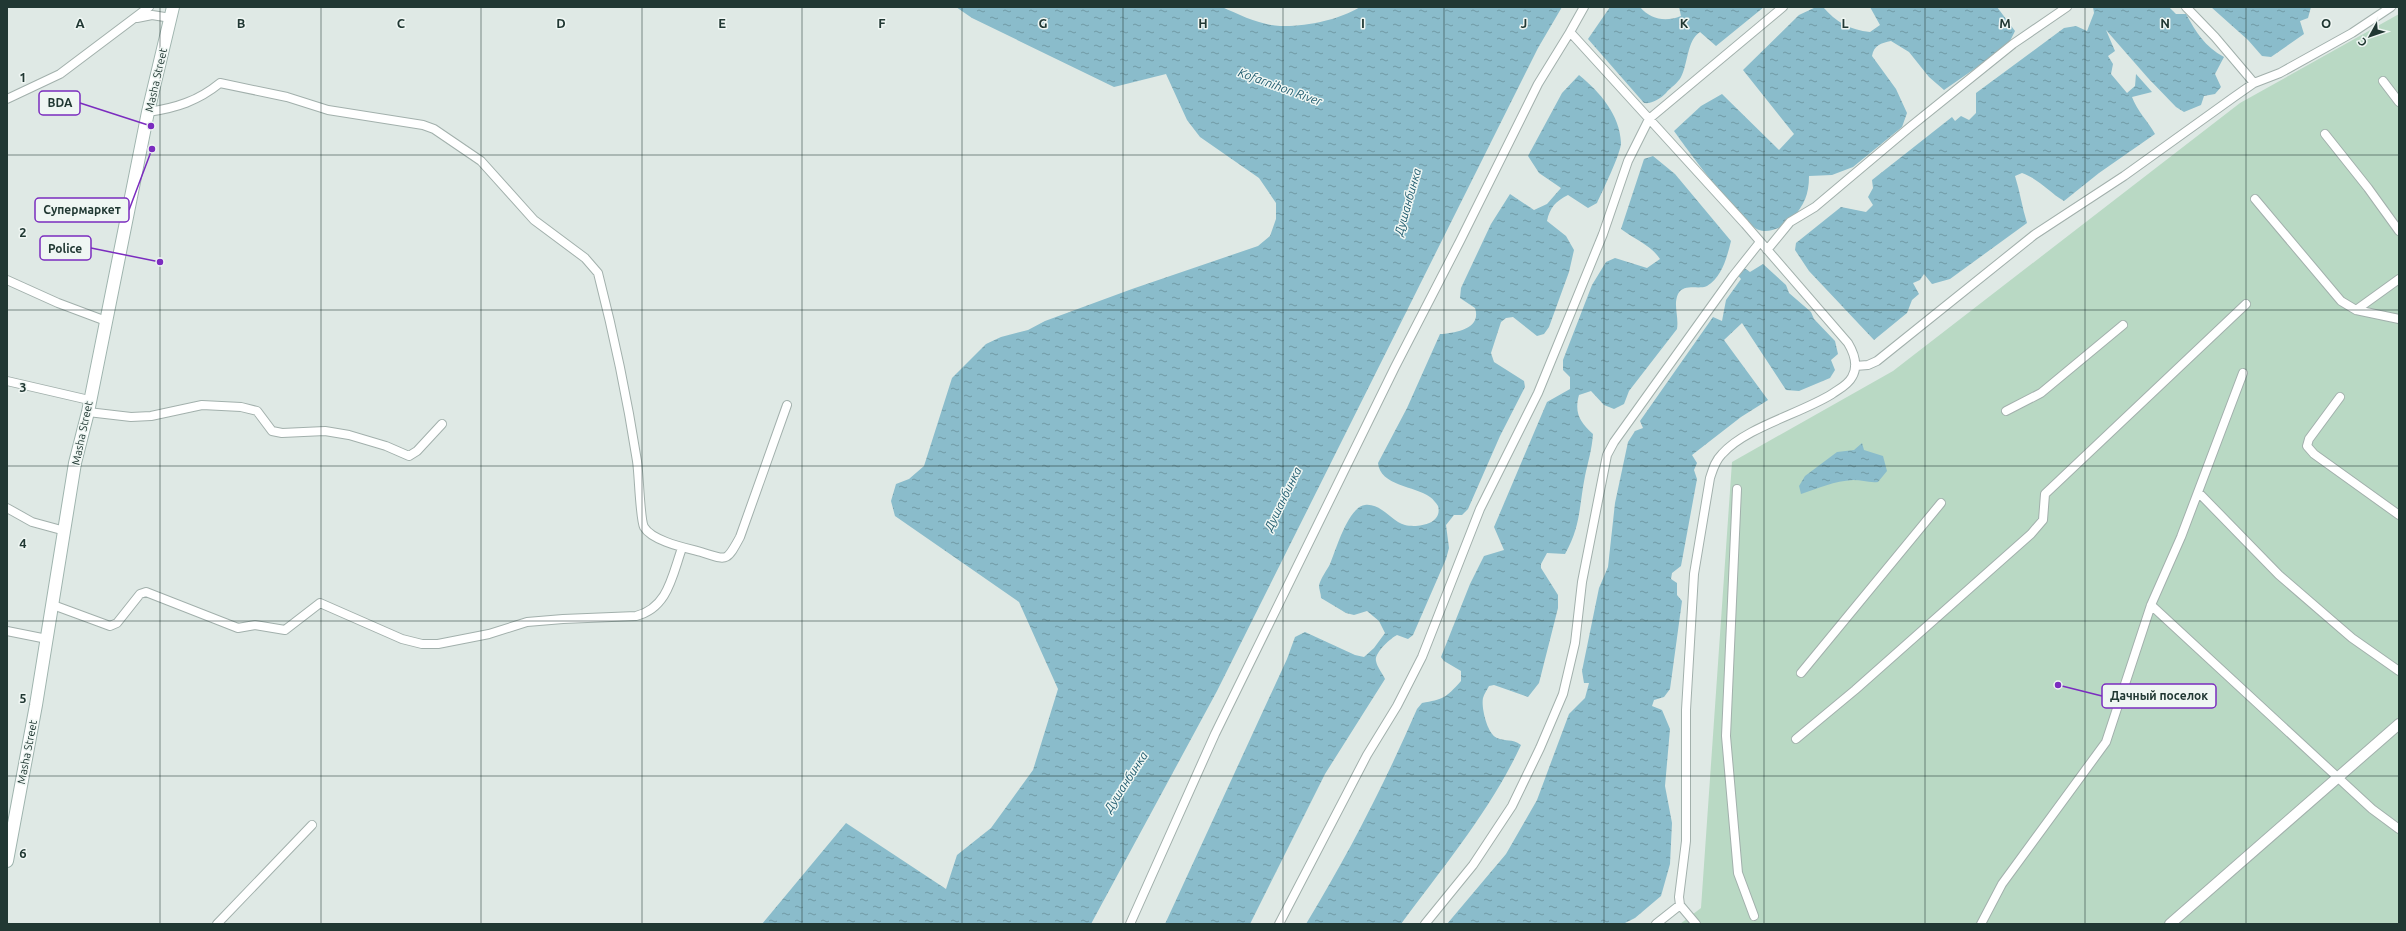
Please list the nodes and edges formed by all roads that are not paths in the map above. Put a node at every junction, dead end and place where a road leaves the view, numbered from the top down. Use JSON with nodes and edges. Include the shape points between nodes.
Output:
{"nodes":[{"id":1,"x":148,"y":7,"type":"edge"},
{"id":2,"x":1584,"y":7,"type":"edge"},
{"id":3,"x":1783,"y":7,"type":"edge"},
{"id":4,"x":2067,"y":7,"type":"edge"},
{"id":5,"x":2186,"y":7,"type":"edge"},
{"id":6,"x":2391,"y":7,"type":"edge"},
{"id":7,"x":172,"y":12,"type":"edge"},
{"id":8,"x":129,"y":22,"type":"junction"},
{"id":9,"x":1570,"y":32,"type":"junction"},
{"id":10,"x":2383,"y":81,"type":"dead end"},
{"id":11,"x":2254,"y":83,"type":"junction"},
{"id":12,"x":7,"y":99,"type":"edge"},
{"id":13,"x":2398,"y":99,"type":"edge"},
{"id":14,"x":148,"y":112,"type":"junction"},
{"id":15,"x":1649,"y":119,"type":"junction"},
{"id":16,"x":2325,"y":134,"type":"dead end"},
{"id":17,"x":2255,"y":199,"type":"dead end"},
{"id":18,"x":2399,"y":231,"type":"edge"},
{"id":19,"x":1760,"y":242,"type":"junction"},
{"id":20,"x":1767,"y":250,"type":"junction"},
{"id":21,"x":2399,"y":279,"type":"edge"},
{"id":22,"x":7,"y":280,"type":"edge"},
{"id":23,"x":2246,"y":304,"type":"dead end"},
{"id":24,"x":2356,"y":310,"type":"junction"},
{"id":25,"x":2399,"y":319,"type":"edge"},
{"id":26,"x":106,"y":321,"type":"junction"},
{"id":27,"x":2123,"y":325,"type":"dead end"},
{"id":28,"x":1855,"y":366,"type":"junction"},
{"id":29,"x":2243,"y":373,"type":"dead end"},
{"id":30,"x":7,"y":381,"type":"edge"},
{"id":31,"x":2340,"y":397,"type":"dead end"},
{"id":32,"x":787,"y":405,"type":"dead end"},
{"id":33,"x":88,"y":406,"type":"junction"},
{"id":34,"x":2006,"y":411,"type":"dead end"},
{"id":35,"x":442,"y":424,"type":"dead end"},
{"id":36,"x":1737,"y":489,"type":"dead end"},
{"id":37,"x":2198,"y":492,"type":"junction"},
{"id":38,"x":1941,"y":503,"type":"dead end"},
{"id":39,"x":7,"y":508,"type":"edge"},
{"id":40,"x":2399,"y":515,"type":"edge"},
{"id":41,"x":65,"y":531,"type":"junction"},
{"id":42,"x":682,"y":548,"type":"junction"},
{"id":43,"x":53,"y":605,"type":"junction"},
{"id":44,"x":2150,"y":605,"type":"junction"},
{"id":45,"x":7,"y":632,"type":"edge"},
{"id":46,"x":47,"y":639,"type":"junction"},
{"id":47,"x":2399,"y":671,"type":"edge"},
{"id":48,"x":1801,"y":672,"type":"dead end"},
{"id":49,"x":2399,"y":724,"type":"edge"},
{"id":50,"x":1796,"y":739,"type":"dead end"},
{"id":51,"x":2337,"y":777,"type":"junction"},
{"id":52,"x":312,"y":824,"type":"dead end"},
{"id":53,"x":2399,"y":829,"type":"edge"},
{"id":54,"x":7,"y":862,"type":"edge"},
{"id":55,"x":1680,"y":906,"type":"junction"},
{"id":56,"x":1754,"y":916,"type":"dead end"},
{"id":57,"x":217,"y":924,"type":"edge"},
{"id":58,"x":1130,"y":924,"type":"edge"},
{"id":59,"x":1279,"y":924,"type":"edge"},
{"id":60,"x":1424,"y":924,"type":"edge"},
{"id":61,"x":1656,"y":924,"type":"edge"},
{"id":62,"x":1696,"y":924,"type":"edge"},
{"id":63,"x":1981,"y":924,"type":"edge"},
{"id":64,"x":2170,"y":924,"type":"edge"}],
"edges":[{"from":1,"to":8,"type":"street"},
{"from":2,"to":9,"type":"street"},
{"from":3,"to":15,"type":"street"},
{"from":4,"to":20,"type":"street","via":[[2013,44],[1815,207],[1790,222]]},
{"from":5,"to":11,"type":"street"},
{"from":6,"to":11,"type":"street","via":[[2280,73]]},
{"from":7,"to":8,"type":"street","via":[[145,15]]},
{"from":7,"to":14,"type":"main road","name":"Masha Street"},
{"from":8,"to":12,"type":"street","via":[[60,74]]},
{"from":9,"to":15,"type":"street"},
{"from":9,"to":58,"type":"street","via":[[1538,84],[1395,367],[1215,734]]},
{"from":10,"to":13,"type":"street"},
{"from":11,"to":28,"type":"street","via":[[2124,176],[2034,235],[1877,361]]},
{"from":14,"to":26,"type":"main road","name":"Masha Street"},
{"from":14,"to":42,"type":"street","via":[[186,105],[206,95],[220,83],[328,110],[422,125],[434,129],[481,161],[534,220],[585,258],[598,274],[629,411],[640,483],[642,522],[648,532]]},
{"from":15,"to":19,"type":"street"},
{"from":15,"to":59,"type":"street","via":[[1628,161],[1603,234],[1538,393],[1480,509],[1422,657],[1367,755]]},
{"from":16,"to":18,"type":"street"},
{"from":17,"to":24,"type":"street","via":[[2341,301]]},
{"from":19,"to":20,"type":"street"},
{"from":19,"to":60,"type":"street","via":[[1732,276],[1607,455],[1582,582],[1575,643],[1563,694],[1512,806],[1473,865]]},
{"from":20,"to":28,"type":"street","via":[[1848,343],[1855,354]]},
{"from":21,"to":24,"type":"street"},
{"from":22,"to":26,"type":"street"},
{"from":23,"to":50,"type":"street","via":[[2045,494],[2043,520],[2031,534]]},
{"from":24,"to":25,"type":"street"},
{"from":26,"to":33,"type":"main road","name":"Masha Street"},
{"from":27,"to":34,"type":"street","via":[[2041,393]]},
{"from":28,"to":55,"type":"street","via":[[1853,376],[1845,386],[1817,403],[1755,431],[1728,449],[1715,464],[1710,478],[1694,574],[1686,710],[1686,841]]},
{"from":29,"to":37,"type":"street"},
{"from":30,"to":33,"type":"street"},
{"from":31,"to":40,"type":"street","via":[[2309,439],[2307,446],[2314,454]]},
{"from":32,"to":42,"type":"street","via":[[740,537],[731,554],[719,559]]},
{"from":33,"to":35,"type":"street","via":[[131,417],[151,416],[202,405],[246,407],[257,411],[272,431],[325,431],[349,434],[409,456]]},
{"from":33,"to":41,"type":"main road","name":"Masha Street","via":[[75,463]]},
{"from":36,"to":56,"type":"street","via":[[1726,736],[1738,873]]},
{"from":37,"to":44,"type":"street"},
{"from":37,"to":47,"type":"street","via":[[2279,575],[2352,638]]},
{"from":38,"to":48,"type":"street"},
{"from":39,"to":41,"type":"street","via":[[32,522]]},
{"from":41,"to":43,"type":"main road","name":"Masha Street"},
{"from":42,"to":43,"type":"street","via":[[664,597],[647,613],[636,616],[527,622],[489,634],[438,644],[407,641],[320,603],[291,626],[280,630],[255,625],[238,628],[146,592],[140,594],[118,623],[110,626]]},
{"from":43,"to":46,"type":"main road","name":"Masha Street"},
{"from":44,"to":51,"type":"street"},
{"from":44,"to":63,"type":"street","via":[[2106,742],[2002,884]]},
{"from":45,"to":46,"type":"street"},
{"from":46,"to":54,"type":"main road","name":"Masha Street"},
{"from":49,"to":51,"type":"street"},
{"from":51,"to":53,"type":"street","via":[[2372,809]]},
{"from":51,"to":64,"type":"street"},
{"from":52,"to":57,"type":"street"},
{"from":55,"to":61,"type":"street"},
{"from":55,"to":62,"type":"street"}]}
